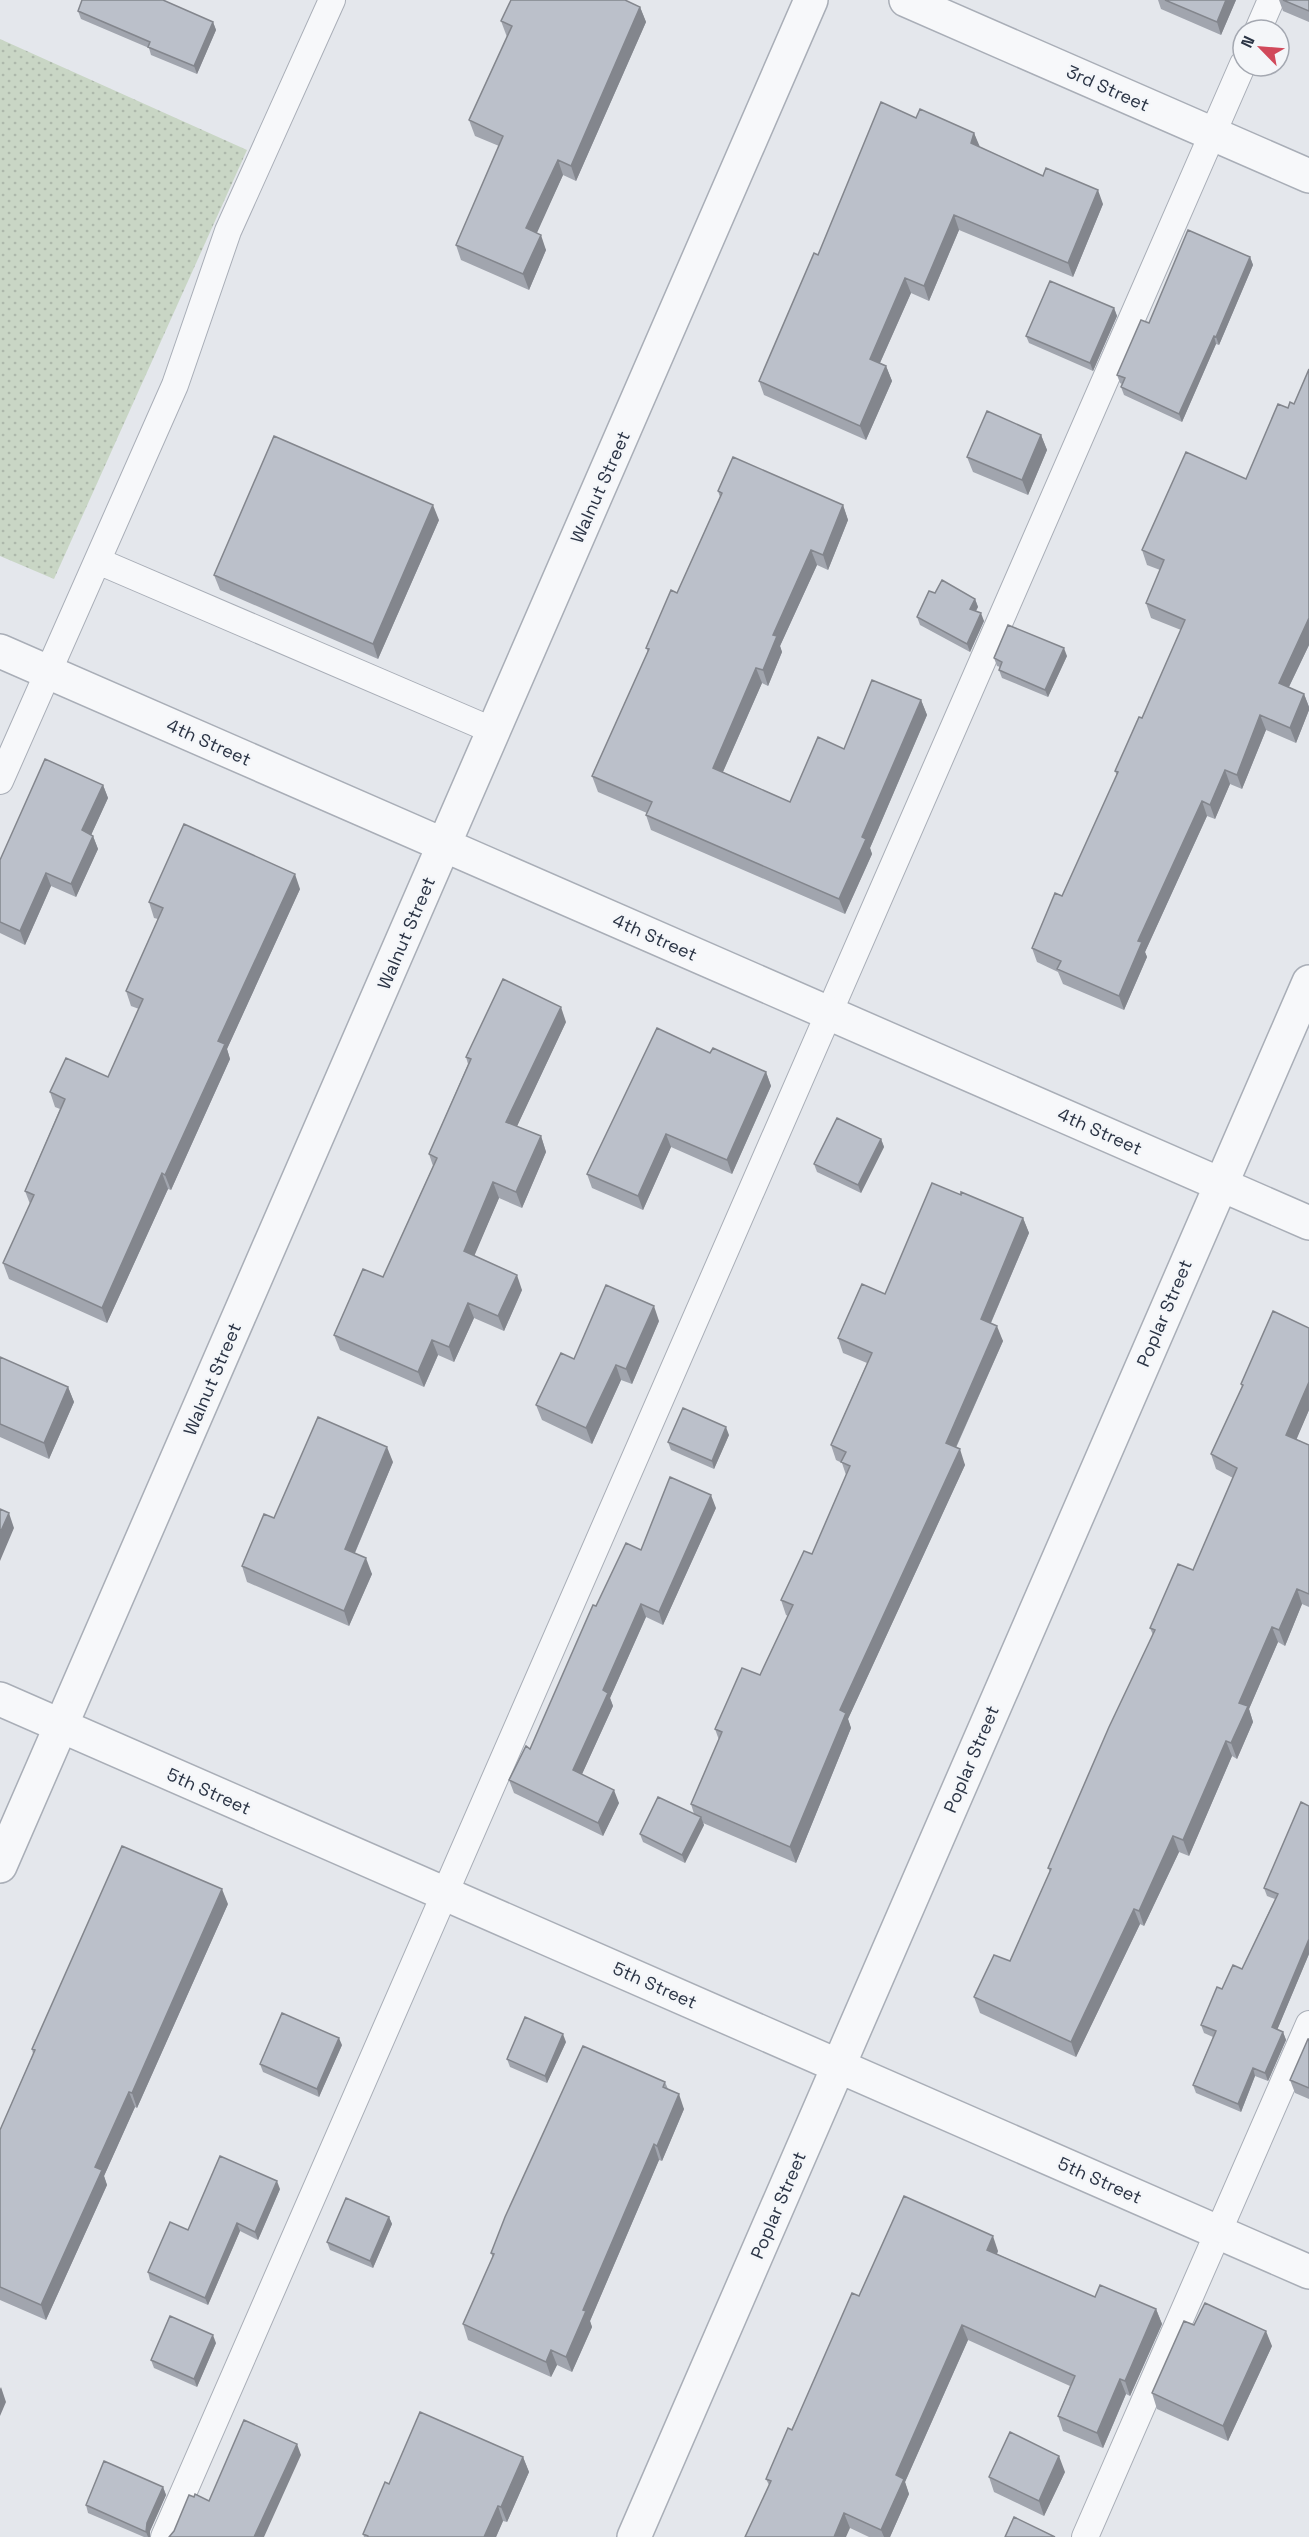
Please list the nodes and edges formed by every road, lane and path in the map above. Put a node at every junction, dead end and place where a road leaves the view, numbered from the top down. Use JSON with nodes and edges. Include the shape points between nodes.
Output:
{"nodes":[{"id":1,"x":332,"y":0,"type":"edge"},
{"id":2,"x":811,"y":0,"type":"edge"},
{"id":3,"x":906,"y":0,"type":"edge"},
{"id":4,"x":1271,"y":0,"type":"edge"},
{"id":5,"x":1263,"y":18,"type":"edge"},
{"id":6,"x":1237,"y":78,"type":"edge"},
{"id":7,"x":1213,"y":134,"type":"junction"},
{"id":8,"x":1309,"y":176,"type":"edge"},
{"id":9,"x":98,"y":561,"type":"junction"},
{"id":10,"x":0,"y":651,"type":"edge"},
{"id":11,"x":48,"y":672,"type":"junction"},
{"id":12,"x":494,"y":731,"type":"junction"},
{"id":13,"x":0,"y":781,"type":"edge"},
{"id":14,"x":444,"y":845,"type":"junction"},
{"id":15,"x":1309,"y":982,"type":"edge"},
{"id":16,"x":828,"y":1012,"type":"junction"},
{"id":17,"x":1221,"y":1184,"type":"junction"},
{"id":18,"x":1309,"y":1223,"type":"edge"},
{"id":19,"x":0,"y":1699,"type":"edge"},
{"id":20,"x":61,"y":1726,"type":"junction"},
{"id":21,"x":0,"y":1866,"type":"edge"},
{"id":22,"x":446,"y":1894,"type":"junction"},
{"id":23,"x":1309,"y":2024,"type":"edge"},
{"id":24,"x":838,"y":2066,"type":"junction"},
{"id":25,"x":1217,"y":2232,"type":"junction"},
{"id":26,"x":1309,"y":2272,"type":"edge"},
{"id":27,"x":164,"y":2537,"type":"edge"},
{"id":28,"x":634,"y":2537,"type":"edge"},
{"id":29,"x":1085,"y":2537,"type":"edge"}],
"edges":[{"from":1,"to":9,"type":"lane","via":[[228,231],[174,386]]},
{"from":2,"to":12,"type":"street","name":"Walnut Street"},
{"from":3,"to":7,"type":"street","name":"3rd Street"},
{"from":4,"to":5,"type":"lane"},
{"from":6,"to":7,"type":"lane"},
{"from":7,"to":8,"type":"street","name":"3rd Street"},
{"from":7,"to":16,"type":"lane"},
{"from":9,"to":11,"type":"lane"},
{"from":9,"to":12,"type":"lane"},
{"from":10,"to":11,"type":"street","name":"4th Street"},
{"from":11,"to":13,"type":"lane"},
{"from":11,"to":14,"type":"street","name":"4th Street"},
{"from":12,"to":14,"type":"street","name":"Walnut Street"},
{"from":14,"to":16,"type":"street","name":"4th Street"},
{"from":14,"to":20,"type":"street","name":"Walnut Street"},
{"from":15,"to":17,"type":"street","name":"Poplar Street"},
{"from":16,"to":17,"type":"street","name":"4th Street"},
{"from":16,"to":22,"type":"lane"},
{"from":17,"to":18,"type":"street","name":"4th Street"},
{"from":17,"to":24,"type":"street","name":"Poplar Street"},
{"from":19,"to":20,"type":"street","name":"5th Street"},
{"from":20,"to":21,"type":"street","name":"Walnut Street"},
{"from":20,"to":22,"type":"street","name":"5th Street"},
{"from":22,"to":24,"type":"street","name":"5th Street"},
{"from":22,"to":27,"type":"lane"},
{"from":23,"to":25,"type":"lane"},
{"from":24,"to":25,"type":"street","name":"5th Street"},
{"from":24,"to":28,"type":"street","name":"Poplar Street"},
{"from":25,"to":26,"type":"street","name":"5th Street"},
{"from":25,"to":29,"type":"lane"}]}
